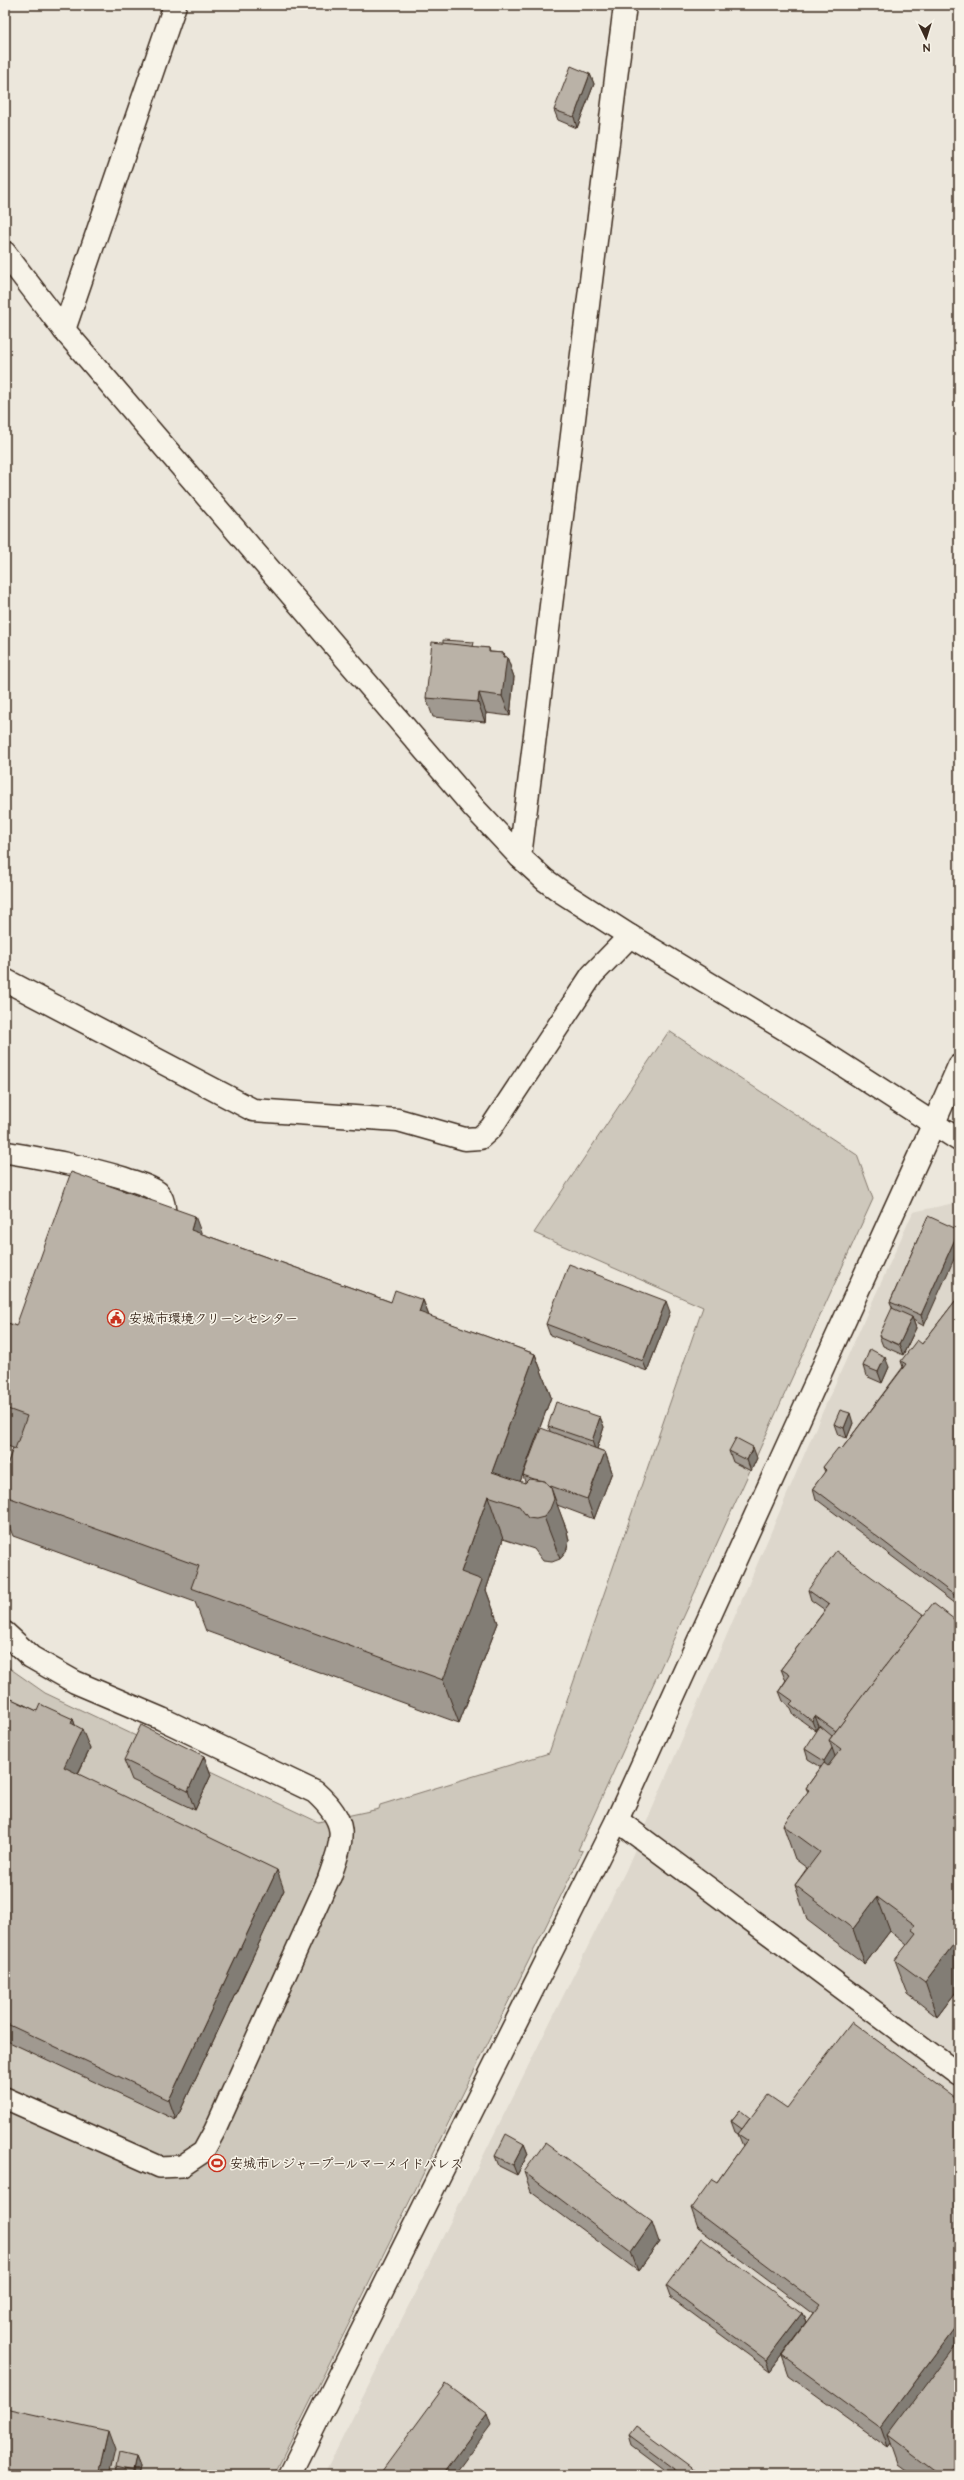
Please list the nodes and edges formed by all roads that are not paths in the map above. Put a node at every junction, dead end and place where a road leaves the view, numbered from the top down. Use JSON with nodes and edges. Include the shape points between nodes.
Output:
{"nodes":[{"id":1,"x":175,"y":5,"type":"edge"},
{"id":2,"x":625,"y":5,"type":"edge"},
{"id":3,"x":5,"y":253,"type":"edge"},
{"id":4,"x":64,"y":330,"type":"junction"},
{"id":5,"x":520,"y":857,"type":"junction"},
{"id":6,"x":630,"y":936,"type":"junction"},
{"id":7,"x":5,"y":980,"type":"edge"},
{"id":8,"x":959,"y":1066,"type":"edge"},
{"id":9,"x":934,"y":1123,"type":"junction"},
{"id":10,"x":959,"y":1140,"type":"edge"},
{"id":11,"x":5,"y":1152,"type":"edge"},
{"id":12,"x":161,"y":1241,"type":"edge"},
{"id":13,"x":5,"y":1633,"type":"edge"},
{"id":14,"x":617,"y":1820,"type":"junction"},
{"id":15,"x":330,"y":1876,"type":"joint"},
{"id":16,"x":959,"y":2075,"type":"edge"},
{"id":17,"x":5,"y":2098,"type":"edge"},
{"id":18,"x":290,"y":2475,"type":"edge"}],
"edges":[{"from":1,"to":4,"type":"street"},
{"from":2,"to":5,"type":"street"},
{"from":3,"to":4,"type":"street"},
{"from":4,"to":5,"type":"street","via":[[475,809]]},
{"from":5,"to":6,"type":"street","via":[[545,880]]},
{"from":6,"to":7,"type":"street","via":[[592,975],[491,1128],[480,1138],[465,1138],[398,1120],[253,1110]]},
{"from":6,"to":9,"type":"street","via":[[821,1051]]},
{"from":8,"to":9,"type":"street"},
{"from":9,"to":10,"type":"street"},
{"from":9,"to":14,"type":"street"},
{"from":11,"to":12,"type":"lane","via":[[85,1166],[141,1183],[158,1192],[164,1205],[166,1224]]},
{"from":13,"to":15,"type":"street","via":[[31,1657],[75,1682],[162,1719],[316,1792],[332,1808],[341,1825],[341,1844]]},
{"from":14,"to":16,"type":"street"},
{"from":14,"to":18,"type":"street"},
{"from":15,"to":17,"type":"lane","via":[[203,2152],[182,2166],[160,2167]]}]}
